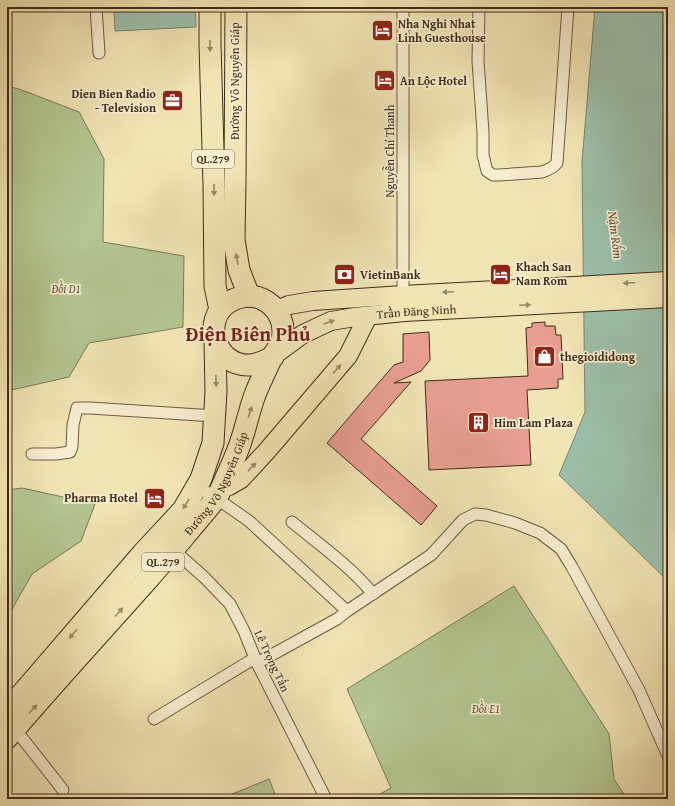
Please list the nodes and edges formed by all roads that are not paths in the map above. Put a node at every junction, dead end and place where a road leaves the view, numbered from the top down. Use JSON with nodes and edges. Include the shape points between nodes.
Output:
{"nodes":[{"id":1,"x":96,"y":7,"type":"edge"},
{"id":2,"x":210,"y":7,"type":"edge"},
{"id":3,"x":236,"y":7,"type":"edge"},
{"id":4,"x":403,"y":7,"type":"edge"},
{"id":5,"x":479,"y":7,"type":"edge"},
{"id":6,"x":568,"y":7,"type":"edge"},
{"id":7,"x":99,"y":53,"type":"dead end"},
{"id":8,"x":668,"y":281,"type":"edge"},
{"id":9,"x":570,"y":295,"type":"junction"},
{"id":10,"x":249,"y":296,"type":"junction"},
{"id":11,"x":668,"y":298,"type":"edge"},
{"id":12,"x":403,"y":303,"type":"junction"},
{"id":13,"x":220,"y":310,"type":"junction"},
{"id":14,"x":277,"y":310,"type":"junction"},
{"id":15,"x":368,"y":316,"type":"junction"},
{"id":16,"x":216,"y":342,"type":"junction"},
{"id":17,"x":273,"y":357,"type":"junction"},
{"id":18,"x":215,"y":416,"type":"junction"},
{"id":19,"x":32,"y":454,"type":"dead end"},
{"id":20,"x":197,"y":486,"type":"junction"},
{"id":21,"x":218,"y":494,"type":"junction"},
{"id":22,"x":292,"y":522,"type":"dead end"},
{"id":23,"x":157,"y":538,"type":"junction"},
{"id":24,"x":174,"y":550,"type":"junction"},
{"id":25,"x":373,"y":594,"type":"junction"},
{"id":26,"x":347,"y":611,"type":"junction"},
{"id":27,"x":256,"y":661,"type":"junction"},
{"id":28,"x":7,"y":710,"type":"edge"},
{"id":29,"x":154,"y":719,"type":"dead end"},
{"id":30,"x":11,"y":734,"type":"edge"},
{"id":31,"x":668,"y":756,"type":"edge"},
{"id":32,"x":63,"y":790,"type":"dead end"},
{"id":33,"x":326,"y":799,"type":"edge"}],
"edges":[{"from":1,"to":7,"type":"street"},
{"from":2,"to":13,"type":"highway","name":"Đường Võ Nguyên Giáp","number":"QL.279","one_way":true,"via":[[215,286]]},
{"from":10,"to":3,"type":"highway","name":"Đường Võ Nguyên Giáp","number":"QL.279","one_way":true,"via":[[239,270],[234,240]]},
{"from":4,"to":12,"type":"street","name":"Nguyễn Chí Thanh"},
{"from":5,"to":6,"type":"street","via":[[478,61],[483,155],[487,171],[494,175],[542,172],[557,163]]},
{"from":8,"to":9,"type":"main road","one_way":true},
{"from":9,"to":11,"type":"main road"},
{"from":9,"to":12,"type":"main road","name":"Trần Đăng Ninh"},
{"from":10,"to":13,"type":"highway","via":[[238,297]]},
{"from":10,"to":14,"type":"highway","via":[[260,298]]},
{"from":12,"to":14,"type":"main road","name":"Trần Đăng Ninh","via":[[313,301]]},
{"from":12,"to":15,"type":"main road","name":"Trần Đăng Ninh"},
{"from":13,"to":16,"type":"highway","number":"QL.279","via":[[214,325]]},
{"from":14,"to":17,"type":"highway","number":"QL.279","via":[[283,330],[282,340]]},
{"from":17,"to":15,"type":"main road","name":"Trần Đăng Ninh","one_way":true,"via":[[303,334],[331,321]]},
{"from":21,"to":15,"type":"main road","one_way":true,"via":[[241,479],[348,356]]},
{"from":16,"to":17,"type":"highway","via":[[221,352],[239,364],[261,363]]},
{"from":16,"to":18,"type":"highway","name":"Đường Võ Nguyên Giáp","number":"QL.279","one_way":true},
{"from":21,"to":17,"type":"highway","name":"Đường Võ Nguyên Giáp","number":"QL.279","one_way":true,"via":[[242,440],[256,392]]},
{"from":18,"to":19,"type":"street","via":[[77,408],[70,452]]},
{"from":18,"to":20,"type":"highway","name":"Đường Võ Nguyên Giáp","number":"QL.279","via":[[212,443]]},
{"from":20,"to":21,"type":"street"},
{"from":20,"to":23,"type":"highway","name":"Đường Võ Nguyên Giáp","number":"QL.279","one_way":true,"via":[[183,510]]},
{"from":21,"to":24,"type":"highway","name":"Đường Võ Nguyên Giáp","number":"QL.279"},
{"from":21,"to":26,"type":"street"},
{"from":22,"to":25,"type":"street","via":[[350,570]]},
{"from":23,"to":24,"type":"street","name":"Lê Trọng Tấn"},
{"from":23,"to":28,"type":"highway","name":"Đường Võ Nguyên Giáp","number":"QL.279","one_way":true},
{"from":24,"to":27,"type":"street","name":"Lê Trọng Tấn","via":[[230,604]]},
{"from":30,"to":24,"type":"highway","name":"Đường Võ Nguyên Giáp","number":"QL.279","one_way":true},
{"from":25,"to":26,"type":"street"},
{"from":25,"to":31,"type":"street","via":[[431,555],[463,520],[475,514],[515,523],[540,533],[561,550],[572,567],[639,690]]},
{"from":26,"to":27,"type":"street","via":[[337,619]]},
{"from":27,"to":29,"type":"street"},
{"from":27,"to":33,"type":"street","name":"Lê Trọng Tấn"},
{"from":30,"to":32,"type":"street"}]}
